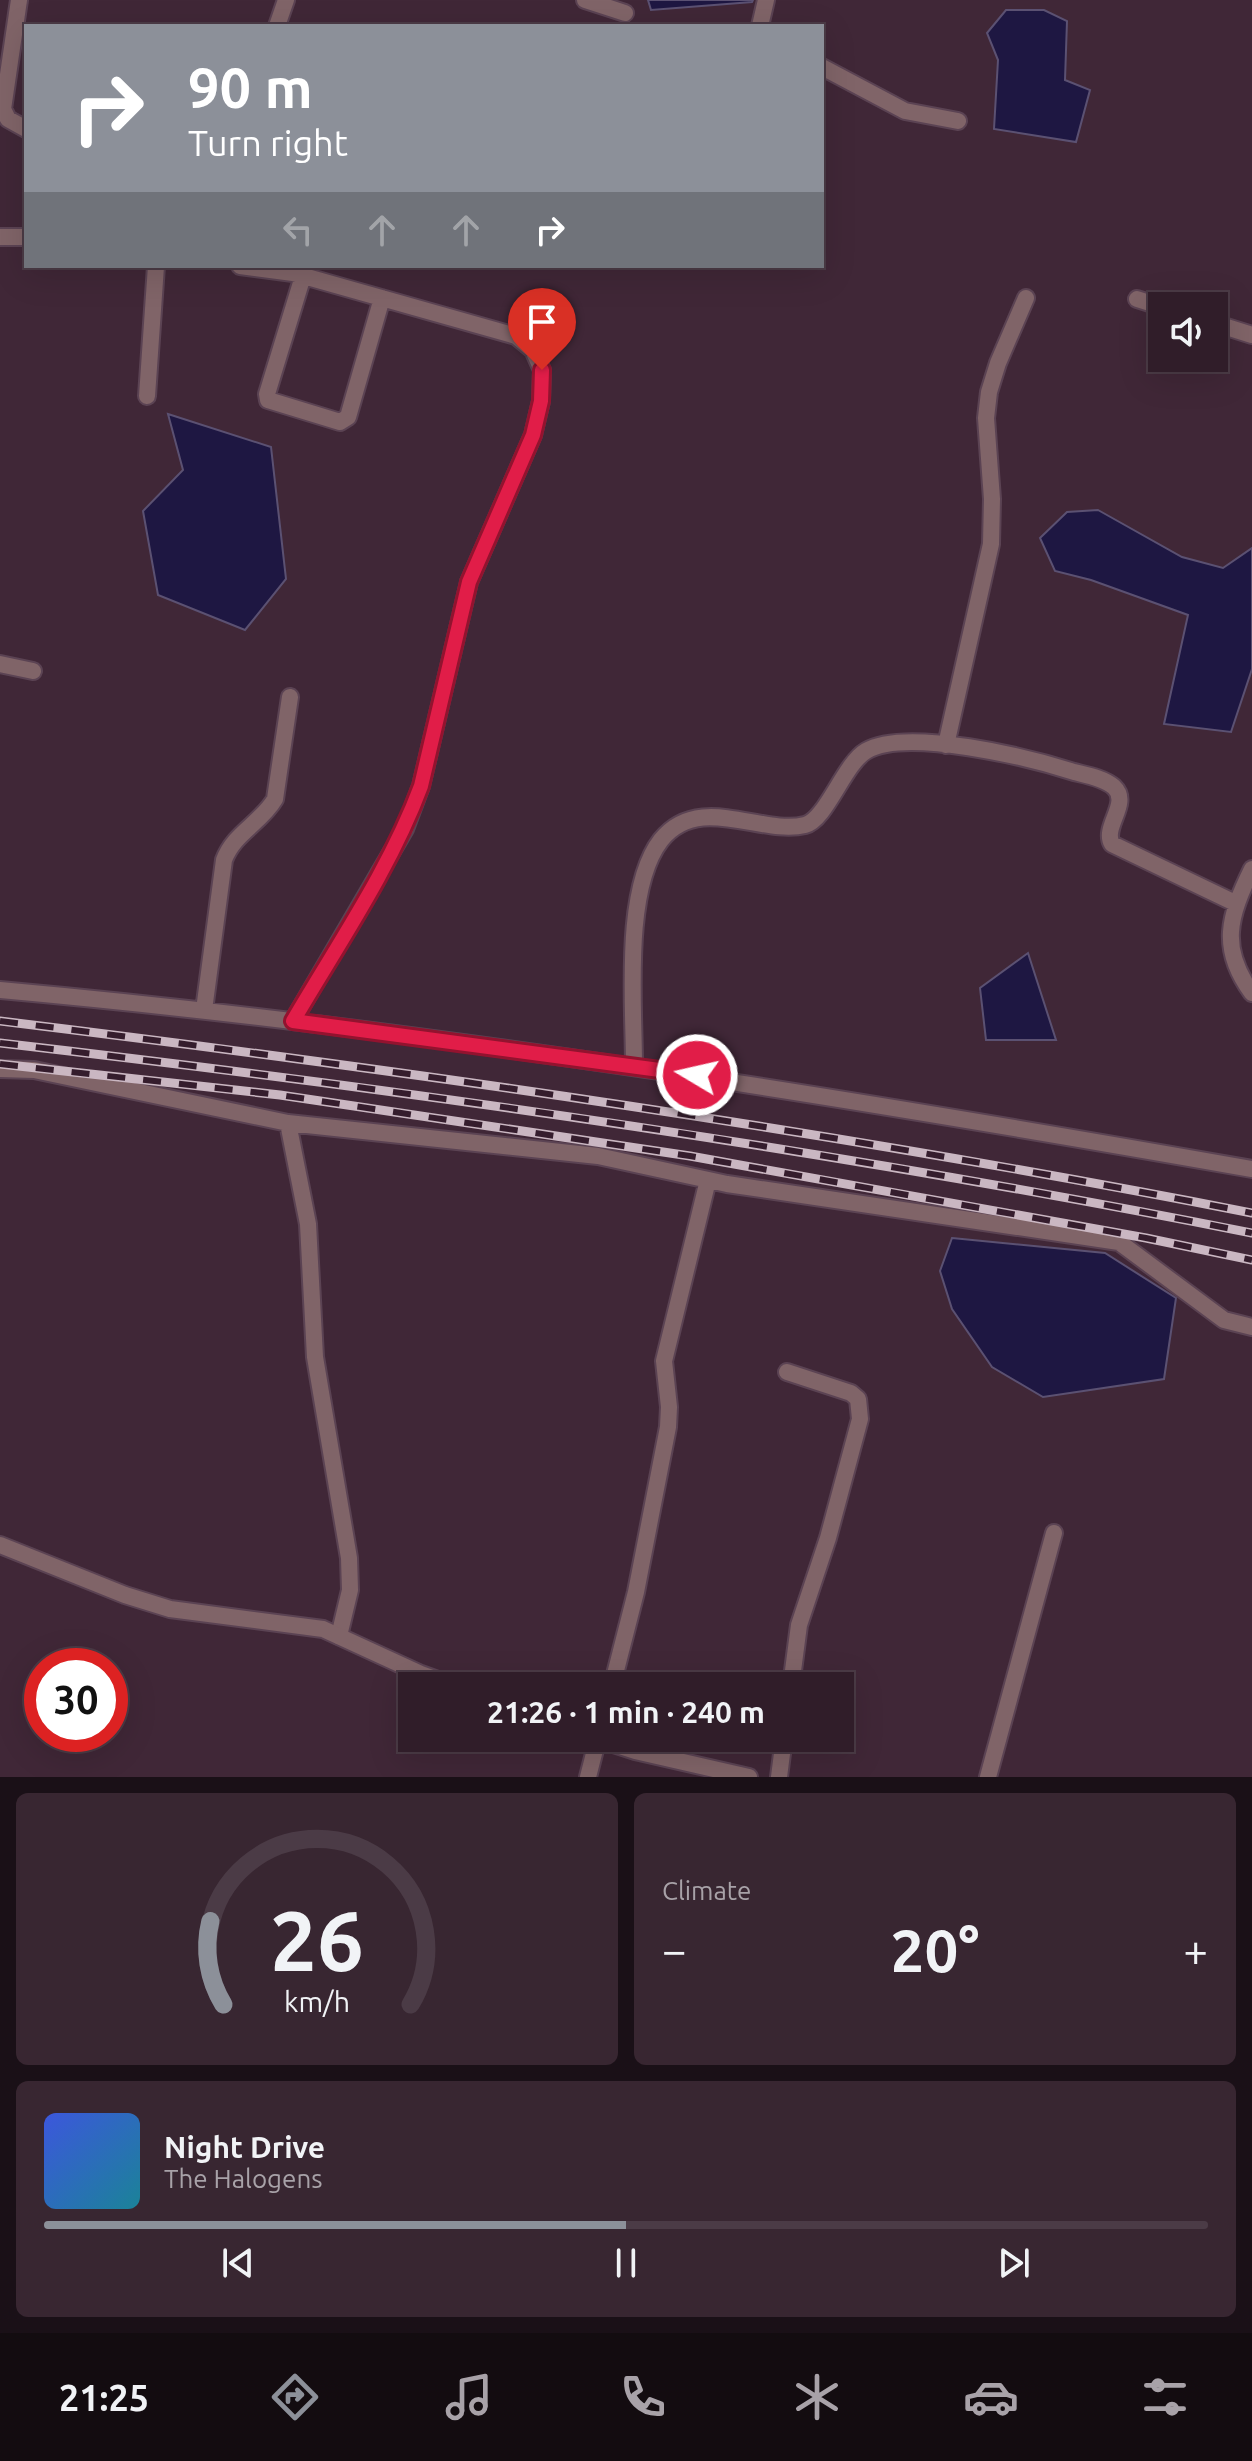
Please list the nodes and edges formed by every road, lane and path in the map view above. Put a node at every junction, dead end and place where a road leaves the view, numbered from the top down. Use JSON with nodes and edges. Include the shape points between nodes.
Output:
{"nodes":[{"id":1,"x":286,"y":0,"type":"edge"},
{"id":2,"x":585,"y":0,"type":"edge"},
{"id":3,"x":766,"y":0,"type":"edge"},
{"id":4,"x":18,"y":5,"type":"edge"},
{"id":5,"x":0,"y":7,"type":"edge"},
{"id":6,"x":625,"y":13,"type":"edge"},
{"id":7,"x":278,"y":24,"type":"edge"},
{"id":8,"x":760,"y":24,"type":"edge"},
{"id":9,"x":824,"y":68,"type":"edge"},
{"id":10,"x":958,"y":121,"type":"dead end"},
{"id":11,"x":24,"y":128,"type":"edge"},
{"id":12,"x":0,"y":237,"type":"edge"},
{"id":13,"x":24,"y":237,"type":"edge"},
{"id":14,"x":156,"y":268,"type":"edge"},
{"id":15,"x":253,"y":268,"type":"edge"},
{"id":16,"x":303,"y":276,"type":"junction"},
{"id":17,"x":382,"y":298,"type":"junction"},
{"id":18,"x":1026,"y":298,"type":"dead end"},
{"id":19,"x":1137,"y":299,"type":"dead end"},
{"id":20,"x":1148,"y":303,"type":"edge"},
{"id":21,"x":1228,"y":327,"type":"edge"},
{"id":22,"x":1252,"y":335,"type":"edge"},
{"id":23,"x":147,"y":396,"type":"dead end"},
{"id":24,"x":0,"y":664,"type":"edge"},
{"id":25,"x":33,"y":671,"type":"dead end"},
{"id":26,"x":290,"y":697,"type":"dead end"},
{"id":27,"x":946,"y":745,"type":"junction"},
{"id":28,"x":1252,"y":869,"type":"edge"},
{"id":29,"x":1235,"y":903,"type":"junction"},
{"id":30,"x":0,"y":990,"type":"edge"},
{"id":31,"x":1252,"y":993,"type":"edge"},
{"id":32,"x":204,"y":1010,"type":"junction"},
{"id":33,"x":293,"y":1021,"type":"junction"},
{"id":34,"x":634,"y":1065,"type":"junction"},
{"id":35,"x":0,"y":1069,"type":"edge"},
{"id":36,"x":288,"y":1123,"type":"junction"},
{"id":37,"x":1252,"y":1169,"type":"edge"},
{"id":38,"x":708,"y":1180,"type":"junction"},
{"id":39,"x":1252,"y":1327,"type":"edge"},
{"id":40,"x":787,"y":1372,"type":"dead end"},
{"id":41,"x":1054,"y":1533,"type":"dead end"},
{"id":42,"x":0,"y":1545,"type":"edge"},
{"id":43,"x":339,"y":1636,"type":"junction"},
{"id":44,"x":417,"y":1672,"type":"edge"},
{"id":45,"x":616,"y":1672,"type":"edge"},
{"id":46,"x":793,"y":1672,"type":"edge"},
{"id":47,"x":594,"y":1752,"type":"edge"},
{"id":48,"x":639,"y":1752,"type":"edge"},
{"id":49,"x":782,"y":1752,"type":"edge"},
{"id":50,"x":588,"y":1777,"type":"edge"},
{"id":51,"x":749,"y":1777,"type":"edge"},
{"id":52,"x":779,"y":1777,"type":"edge"},
{"id":53,"x":988,"y":1777,"type":"edge"}],
"edges":[{"from":1,"to":7,"type":"street"},
{"from":2,"to":6,"type":"street"},
{"from":3,"to":8,"type":"street"},
{"from":4,"to":5,"type":"street"},
{"from":4,"to":11,"type":"street","via":[[3,109],[8,119]]},
{"from":9,"to":10,"type":"street","via":[[905,111]]},
{"from":12,"to":13,"type":"street"},
{"from":14,"to":23,"type":"street"},
{"from":15,"to":16,"type":"street"},
{"from":16,"to":17,"type":"street"},
{"from":16,"to":17,"type":"street","via":[[268,400],[340,422],[348,417]]},
{"from":17,"to":33,"type":"street","via":[[516,336],[533,350],[542,370],[541,401],[533,435],[469,582],[421,786],[405,829]]},
{"from":18,"to":27,"type":"street","via":[[989,392],[991,544]]},
{"from":19,"to":20,"type":"street"},
{"from":21,"to":22,"type":"street"},
{"from":24,"to":25,"type":"street"},
{"from":26,"to":32,"type":"street","via":[[275,799],[234,840],[224,860]]},
{"from":27,"to":29,"type":"street","via":[[1043,762],[1114,787],[1119,800],[1109,833],[1112,844]]},
{"from":27,"to":34,"type":"street","via":[[882,745],[866,751],[807,825],[721,817],[678,824],[662,839],[639,886]]},
{"from":28,"to":29,"type":"street"},
{"from":29,"to":31,"type":"street","via":[[1233,961]]},
{"from":30,"to":32,"type":"street"},
{"from":32,"to":33,"type":"street"},
{"from":33,"to":34,"type":"street"},
{"from":34,"to":37,"type":"street"},
{"from":35,"to":36,"type":"street","via":[[34,1070]]},
{"from":36,"to":38,"type":"street","via":[[598,1156]]},
{"from":36,"to":43,"type":"street","via":[[308,1224],[315,1357],[349,1558],[350,1590]]},
{"from":38,"to":39,"type":"street","via":[[1119,1242],[1224,1320]]},
{"from":38,"to":45,"type":"street","via":[[664,1361],[668,1427]]},
{"from":40,"to":46,"type":"street","via":[[851,1393],[861,1407],[799,1625]]},
{"from":41,"to":53,"type":"street"},
{"from":42,"to":43,"type":"street","via":[[170,1609],[323,1629]]},
{"from":43,"to":44,"type":"street"},
{"from":47,"to":50,"type":"street"},
{"from":48,"to":51,"type":"street"},
{"from":49,"to":52,"type":"street"}]}
